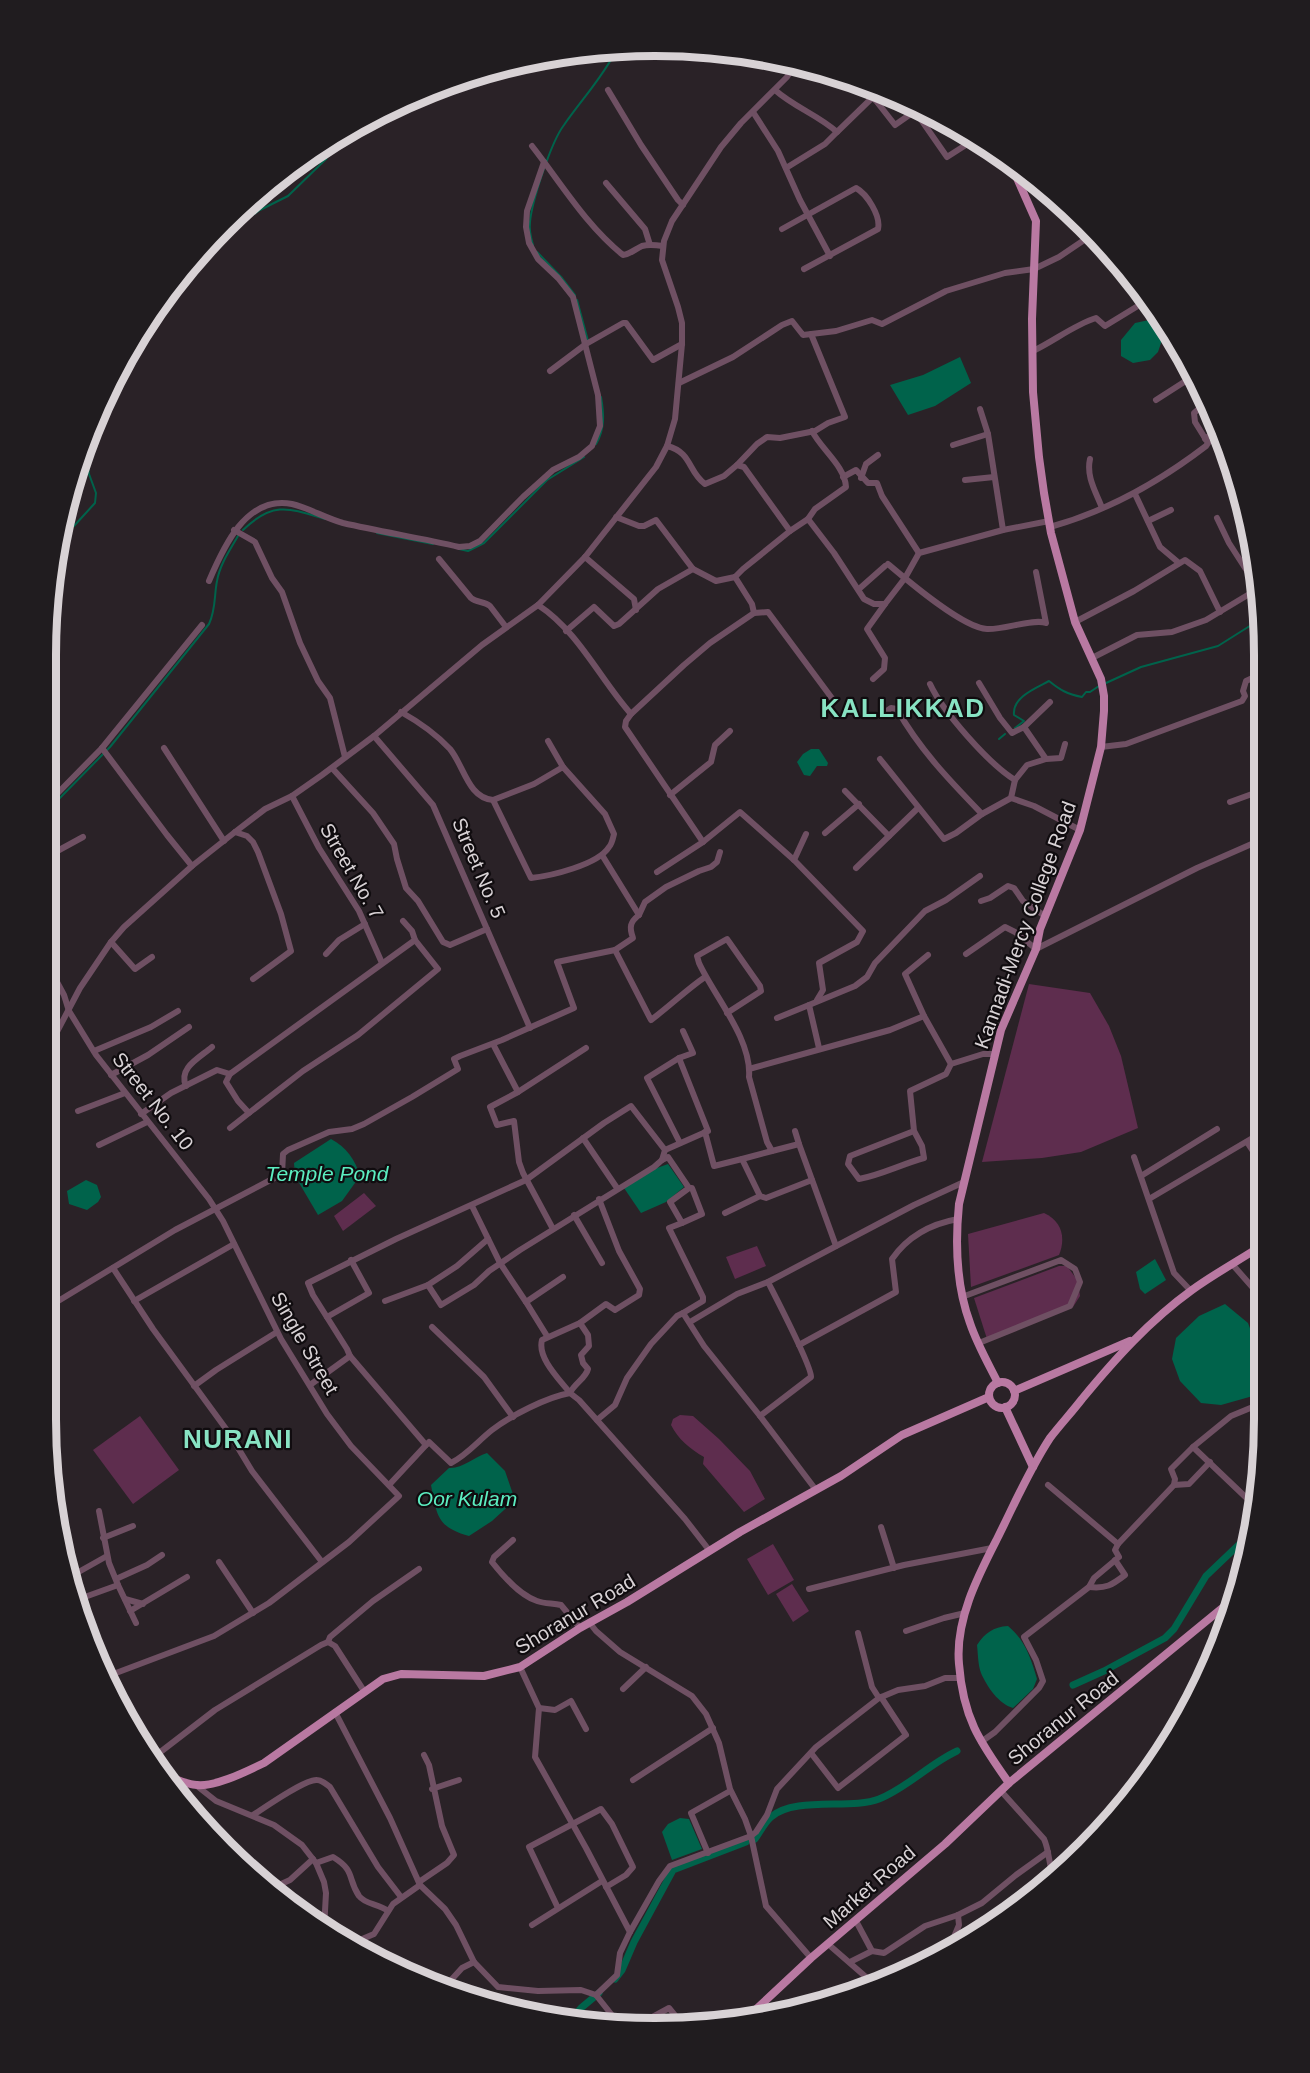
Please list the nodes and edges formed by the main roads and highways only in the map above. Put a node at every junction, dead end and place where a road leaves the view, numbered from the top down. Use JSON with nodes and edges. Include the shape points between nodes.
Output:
{"nodes":[{"id":1,"x":1017,"y":177,"type":"edge"},
{"id":2,"x":1254,"y":1250,"type":"edge"},
{"id":3,"x":1134,"y":1339,"type":"junction"},
{"id":4,"x":998,"y":1383,"type":"junction"},
{"id":5,"x":1014,"y":1391,"type":"junction"},
{"id":6,"x":989,"y":1397,"type":"junction"},
{"id":7,"x":1005,"y":1407,"type":"junction"},
{"id":8,"x":1033,"y":1467,"type":"junction"},
{"id":9,"x":1224,"y":1606,"type":"edge"},
{"id":10,"x":176,"y":1779,"type":"edge"},
{"id":11,"x":1009,"y":1783,"type":"junction"},
{"id":12,"x":759,"y":2008,"type":"edge"}],
"edges":[{"from":1,"to":4,"type":"main road","name":"Kannadi-Mercy College Road","via":[[1036,221],[1033,392],[1038,457],[1075,622],[1101,679],[1104,696],[1101,747],[1080,830],[1001,1030],[958,1219],[962,1297],[970,1324]]},
{"from":2,"to":3,"type":"main road","via":[[1191,1291]]},
{"from":3,"to":5,"type":"main road"},
{"from":3,"to":8,"type":"main road","name":"Shoranur Road","via":[[1051,1437]]},
{"from":4,"to":5,"type":"main road","via":[[1009,1384]]},
{"from":4,"to":6,"type":"main road"},
{"from":5,"to":7,"type":"main road","via":[[1012,1402]]},
{"from":6,"to":7,"type":"main road","via":[[993,1404]]},
{"from":6,"to":10,"type":"main road","name":"Shoranur Road","via":[[902,1435],[520,1667],[484,1676],[401,1674],[383,1679],[264,1763],[224,1780],[197,1785]]},
{"from":7,"to":8,"type":"main road"},
{"from":8,"to":11,"type":"main road","name":"Shoranur Road","via":[[981,1570],[959,1637],[958,1663],[965,1707],[981,1742]]},
{"from":9,"to":11,"type":"main road","name":"Shoranur Road"},
{"from":11,"to":12,"type":"main road","name":"Market Road"}]}
